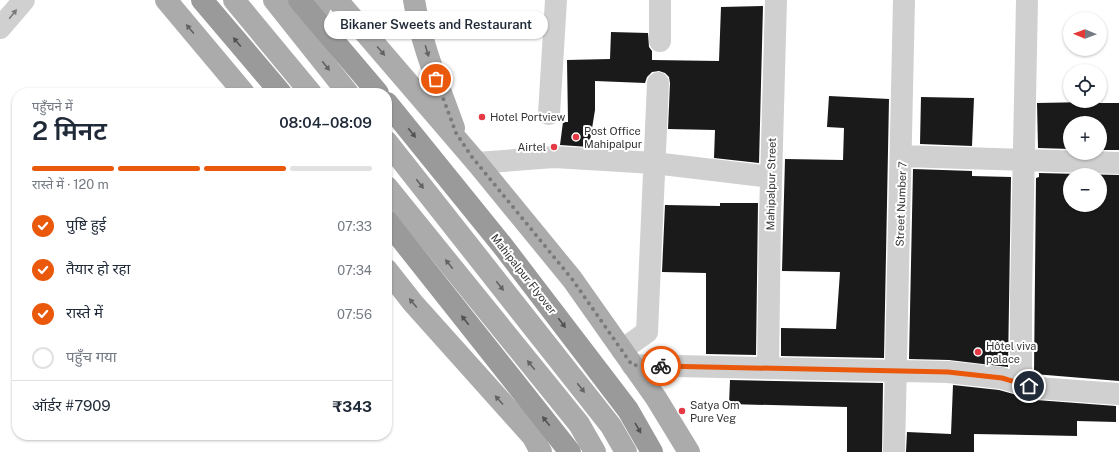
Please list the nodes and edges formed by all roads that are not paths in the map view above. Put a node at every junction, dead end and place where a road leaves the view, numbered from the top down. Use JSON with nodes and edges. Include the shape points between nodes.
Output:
{"nodes":[{"id":1,"x":24,"y":0,"type":"edge"},
{"id":2,"x":166,"y":0,"type":"edge"},
{"id":3,"x":202,"y":0,"type":"edge"},
{"id":4,"x":234,"y":0,"type":"edge"},
{"id":5,"x":323,"y":0,"type":"edge"},
{"id":6,"x":337,"y":0,"type":"edge"},
{"id":7,"x":414,"y":0,"type":"edge"},
{"id":8,"x":556,"y":0,"type":"edge"},
{"id":9,"x":660,"y":0,"type":"edge"},
{"id":10,"x":776,"y":0,"type":"edge"},
{"id":11,"x":904,"y":0,"type":"edge"},
{"id":12,"x":1027,"y":0,"type":"edge"},
{"id":13,"x":286,"y":2,"type":"edge"},
{"id":14,"x":0,"y":28,"type":"edge"},
{"id":15,"x":305,"y":38,"type":"junction"},
{"id":16,"x":268,"y":40,"type":"junction"},
{"id":17,"x":660,"y":41,"type":"dead end"},
{"id":18,"x":289,"y":66,"type":"junction"},
{"id":19,"x":658,"y":83,"type":"dead end"},
{"id":20,"x":241,"y":88,"type":"edge"},
{"id":21,"x":246,"y":88,"type":"edge"},
{"id":22,"x":277,"y":88,"type":"edge"},
{"id":23,"x":278,"y":88,"type":"edge"},
{"id":24,"x":307,"y":88,"type":"edge"},
{"id":25,"x":344,"y":88,"type":"edge"},
{"id":26,"x":373,"y":88,"type":"edge"},
{"id":27,"x":392,"y":109,"type":"edge"},
{"id":28,"x":549,"y":114,"type":"dead end"},
{"id":29,"x":392,"y":148,"type":"edge"},
{"id":30,"x":902,"y":156,"type":"junction"},
{"id":31,"x":474,"y":160,"type":"junction"},
{"id":32,"x":1024,"y":161,"type":"junction"},
{"id":33,"x":654,"y":163,"type":"junction"},
{"id":34,"x":1119,"y":163,"type":"edge"},
{"id":35,"x":771,"y":177,"type":"junction"},
{"id":36,"x":392,"y":193,"type":"edge"},
{"id":37,"x":392,"y":227,"type":"edge"},
{"id":38,"x":392,"y":276,"type":"edge"},
{"id":39,"x":627,"y":357,"type":"junction"},
{"id":40,"x":768,"y":368,"type":"junction"},
{"id":41,"x":896,"y":371,"type":"junction"},
{"id":42,"x":1021,"y":384,"type":"junction"},
{"id":43,"x":1119,"y":394,"type":"edge"},
{"id":44,"x":541,"y":452,"type":"edge"},
{"id":45,"x":570,"y":452,"type":"edge"},
{"id":46,"x":596,"y":452,"type":"edge"},
{"id":47,"x":626,"y":452,"type":"edge"},
{"id":48,"x":652,"y":452,"type":"edge"},
{"id":49,"x":689,"y":452,"type":"edge"},
{"id":50,"x":894,"y":452,"type":"edge"}],
"edges":[{"from":14,"to":1,"type":"street","one_way":true},
{"from":20,"to":2,"type":"main road","one_way":true},
{"from":22,"to":3,"type":"highway","one_way":true,"bridge":true},
{"from":4,"to":16,"type":"main road"},
{"from":5,"to":15,"type":"main road"},
{"from":6,"to":31,"type":"main road","one_way":true},
{"from":7,"to":31,"type":"main road","one_way":true,"via":[[418,24],[431,66],[456,133]]},
{"from":8,"to":28,"type":"street"},
{"from":9,"to":17,"type":"street"},
{"from":10,"to":35,"type":"street","name":"Mahipalpur Street"},
{"from":11,"to":30,"type":"street"},
{"from":12,"to":32,"type":"street"},
{"from":13,"to":15,"type":"main road"},
{"from":13,"to":16,"type":"main road"},
{"from":13,"to":26,"type":"highway","bridge":true},
{"from":15,"to":18,"type":"main road"},
{"from":15,"to":25,"type":"main road","one_way":true},
{"from":16,"to":18,"type":"main road"},
{"from":16,"to":21,"type":"main road"},
{"from":18,"to":23,"type":"main road"},
{"from":18,"to":24,"type":"main road"},
{"from":19,"to":33,"type":"street"},
{"from":27,"to":48,"type":"highway","name":"Mahipalpur Flyover","one_way":true,"via":[[502,245],[628,410]]},
{"from":29,"to":47,"type":"main road","one_way":true,"via":[[611,426]]},
{"from":30,"to":32,"type":"street","name":"Street Number 7"},
{"from":30,"to":41,"type":"street","name":"Street Number 7"},
{"from":31,"to":33,"type":"street","via":[[554,157]]},
{"from":31,"to":39,"type":"main road","via":[[572,279]]},
{"from":32,"to":34,"type":"street","name":"Street Number 7"},
{"from":32,"to":42,"type":"street"},
{"from":33,"to":35,"type":"street"},
{"from":33,"to":39,"type":"street","via":[[647,332]]},
{"from":35,"to":40,"type":"street","name":"Mahipalpur Street"},
{"from":46,"to":36,"type":"main road","one_way":true,"via":[[579,424]]},
{"from":45,"to":37,"type":"highway","one_way":true},
{"from":44,"to":38,"type":"main road","one_way":true,"via":[[533,438]]},
{"from":39,"to":40,"type":"street"},
{"from":39,"to":49,"type":"main road"},
{"from":40,"to":41,"type":"street"},
{"from":41,"to":42,"type":"street","via":[[978,375]]},
{"from":41,"to":50,"type":"street","name":"Street Number 7"},
{"from":42,"to":43,"type":"street","via":[[1054,390]]}]}
